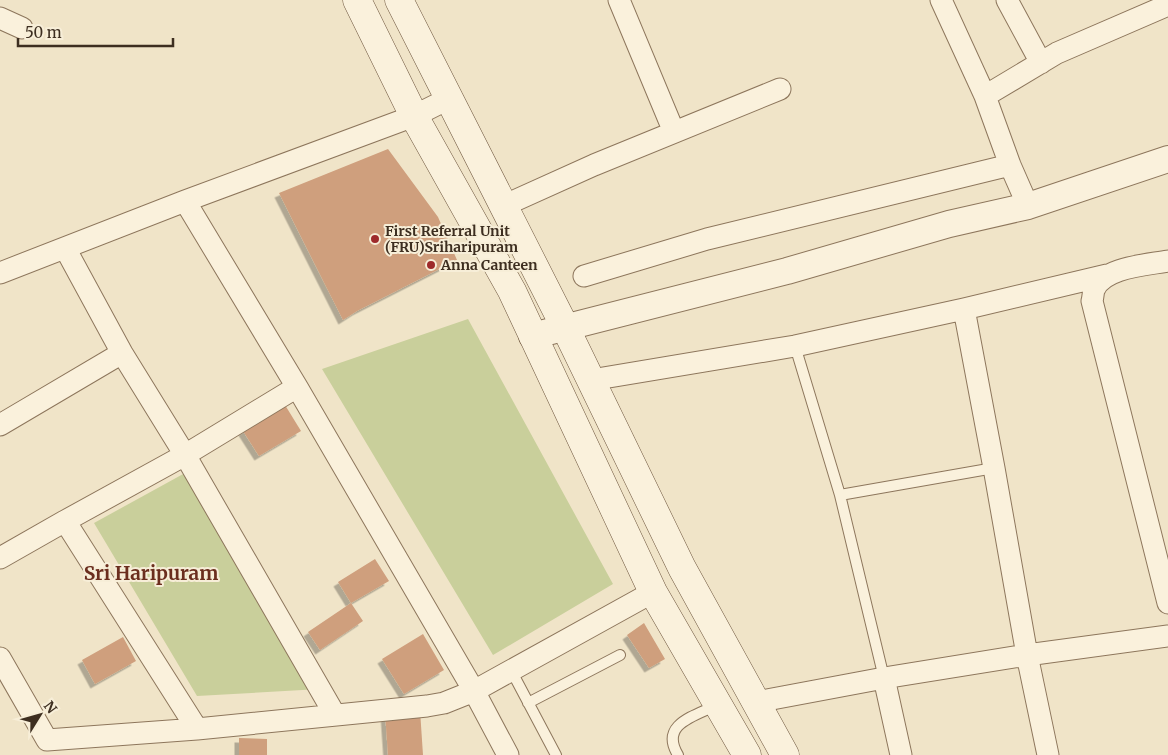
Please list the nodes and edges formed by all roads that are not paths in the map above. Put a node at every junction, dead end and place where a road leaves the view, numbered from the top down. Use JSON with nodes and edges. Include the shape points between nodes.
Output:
{"nodes":[{"id":1,"x":356,"y":0,"type":"edge"},
{"id":2,"x":399,"y":0,"type":"edge"},
{"id":3,"x":619,"y":0,"type":"edge"},
{"id":4,"x":941,"y":0,"type":"edge"},
{"id":5,"x":1007,"y":0,"type":"edge"},
{"id":6,"x":1168,"y":5,"type":"edge"},
{"id":7,"x":0,"y":18,"type":"edge"},
{"id":8,"x":22,"y":28,"type":"dead end"},
{"id":9,"x":1041,"y":63,"type":"junction"},
{"id":10,"x":780,"y":89,"type":"dead end"},
{"id":11,"x":985,"y":96,"type":"junction"},
{"id":12,"x":448,"y":99,"type":"junction"},
{"id":13,"x":414,"y":116,"type":"junction"},
{"id":14,"x":674,"y":132,"type":"junction"},
{"id":15,"x":1168,"y":159,"type":"edge"},
{"id":16,"x":1010,"y":165,"type":"junction"},
{"id":17,"x":185,"y":201,"type":"junction"},
{"id":18,"x":503,"y":206,"type":"junction"},
{"id":19,"x":1028,"y":206,"type":"junction"},
{"id":20,"x":65,"y":248,"type":"junction"},
{"id":21,"x":1167,"y":265,"type":"edge"},
{"id":22,"x":0,"y":273,"type":"edge"},
{"id":23,"x":1107,"y":275,"type":"junction"},
{"id":24,"x":584,"y":276,"type":"dead end"},
{"id":25,"x":964,"y":309,"type":"junction"},
{"id":26,"x":565,"y":327,"type":"junction"},
{"id":27,"x":532,"y":336,"type":"junction"},
{"id":28,"x":795,"y":346,"type":"junction"},
{"id":29,"x":122,"y":353,"type":"junction"},
{"id":30,"x":591,"y":380,"type":"junction"},
{"id":31,"x":297,"y":387,"type":"junction"},
{"id":32,"x":0,"y":425,"type":"edge"},
{"id":33,"x":185,"y":456,"type":"junction"},
{"id":34,"x":994,"y":468,"type":"junction"},
{"id":35,"x":840,"y":495,"type":"junction"},
{"id":36,"x":65,"y":522,"type":"junction"},
{"id":37,"x":0,"y":558,"type":"edge"},
{"id":38,"x":653,"y":592,"type":"junction"},
{"id":39,"x":1168,"y":603,"type":"edge"},
{"id":40,"x":1168,"y":636,"type":"edge"},
{"id":41,"x":620,"y":655,"type":"dead end"},
{"id":42,"x":1027,"y":655,"type":"junction"},
{"id":43,"x":1,"y":664,"type":"edge"},
{"id":44,"x":511,"y":670,"type":"junction"},
{"id":45,"x":884,"y":678,"type":"junction"},
{"id":46,"x":474,"y":691,"type":"junction"},
{"id":47,"x":528,"y":702,"type":"junction"},
{"id":48,"x":756,"y":702,"type":"junction"},
{"id":49,"x":718,"y":704,"type":"junction"},
{"id":50,"x":335,"y":716,"type":"junction"},
{"id":51,"x":197,"y":729,"type":"junction"},
{"id":52,"x":51,"y":748,"type":"edge"},
{"id":53,"x":508,"y":755,"type":"edge"},
{"id":54,"x":556,"y":755,"type":"edge"},
{"id":55,"x":678,"y":755,"type":"edge"},
{"id":56,"x":747,"y":755,"type":"edge"},
{"id":57,"x":785,"y":755,"type":"edge"},
{"id":58,"x":901,"y":755,"type":"edge"},
{"id":59,"x":1048,"y":755,"type":"edge"}],
"edges":[{"from":1,"to":13,"type":"main road"},
{"from":2,"to":12,"type":"main road"},
{"from":3,"to":14,"type":"street"},
{"from":4,"to":11,"type":"street"},
{"from":5,"to":9,"type":"street"},
{"from":6,"to":9,"type":"street","via":[[1056,53]]},
{"from":7,"to":8,"type":"street"},
{"from":9,"to":11,"type":"street"},
{"from":10,"to":14,"type":"street"},
{"from":11,"to":16,"type":"street"},
{"from":12,"to":13,"type":"street"},
{"from":12,"to":18,"type":"main road"},
{"from":13,"to":17,"type":"street"},
{"from":13,"to":27,"type":"main road","via":[[512,291]]},
{"from":14,"to":18,"type":"street"},
{"from":15,"to":19,"type":"street"},
{"from":16,"to":19,"type":"street"},
{"from":16,"to":24,"type":"street","via":[[707,239]]},
{"from":17,"to":20,"type":"street"},
{"from":17,"to":31,"type":"street"},
{"from":18,"to":26,"type":"main road"},
{"from":19,"to":26,"type":"street","via":[[949,224],[787,271]]},
{"from":20,"to":22,"type":"street"},
{"from":20,"to":29,"type":"street"},
{"from":21,"to":23,"type":"street"},
{"from":23,"to":25,"type":"street"},
{"from":23,"to":39,"type":"street","via":[[1099,281],[1092,301]]},
{"from":25,"to":28,"type":"street"},
{"from":25,"to":34,"type":"street"},
{"from":26,"to":27,"type":"street"},
{"from":26,"to":30,"type":"main road"},
{"from":27,"to":38,"type":"main road"},
{"from":28,"to":30,"type":"street"},
{"from":28,"to":35,"type":"lane"},
{"from":29,"to":32,"type":"street"},
{"from":29,"to":33,"type":"street"},
{"from":30,"to":48,"type":"main road","via":[[682,568]]},
{"from":31,"to":33,"type":"street"},
{"from":31,"to":46,"type":"street"},
{"from":33,"to":36,"type":"street"},
{"from":33,"to":50,"type":"street"},
{"from":34,"to":35,"type":"lane"},
{"from":34,"to":42,"type":"street"},
{"from":35,"to":45,"type":"lane"},
{"from":36,"to":37,"type":"street"},
{"from":36,"to":51,"type":"street"},
{"from":38,"to":44,"type":"street"},
{"from":38,"to":49,"type":"main road"},
{"from":40,"to":42,"type":"street"},
{"from":41,"to":47,"type":"lane"},
{"from":42,"to":45,"type":"street"},
{"from":42,"to":59,"type":"street"},
{"from":43,"to":52,"type":"street"},
{"from":44,"to":46,"type":"street"},
{"from":44,"to":47,"type":"lane"},
{"from":45,"to":48,"type":"street"},
{"from":45,"to":58,"type":"street"},
{"from":46,"to":50,"type":"street","via":[[427,706]]},
{"from":46,"to":53,"type":"street"},
{"from":47,"to":54,"type":"lane"},
{"from":48,"to":57,"type":"main road"},
{"from":49,"to":55,"type":"lane","via":[[678,725],[673,731],[671,738]]},
{"from":49,"to":56,"type":"main road"},
{"from":50,"to":51,"type":"street"},
{"from":51,"to":52,"type":"street"}]}
